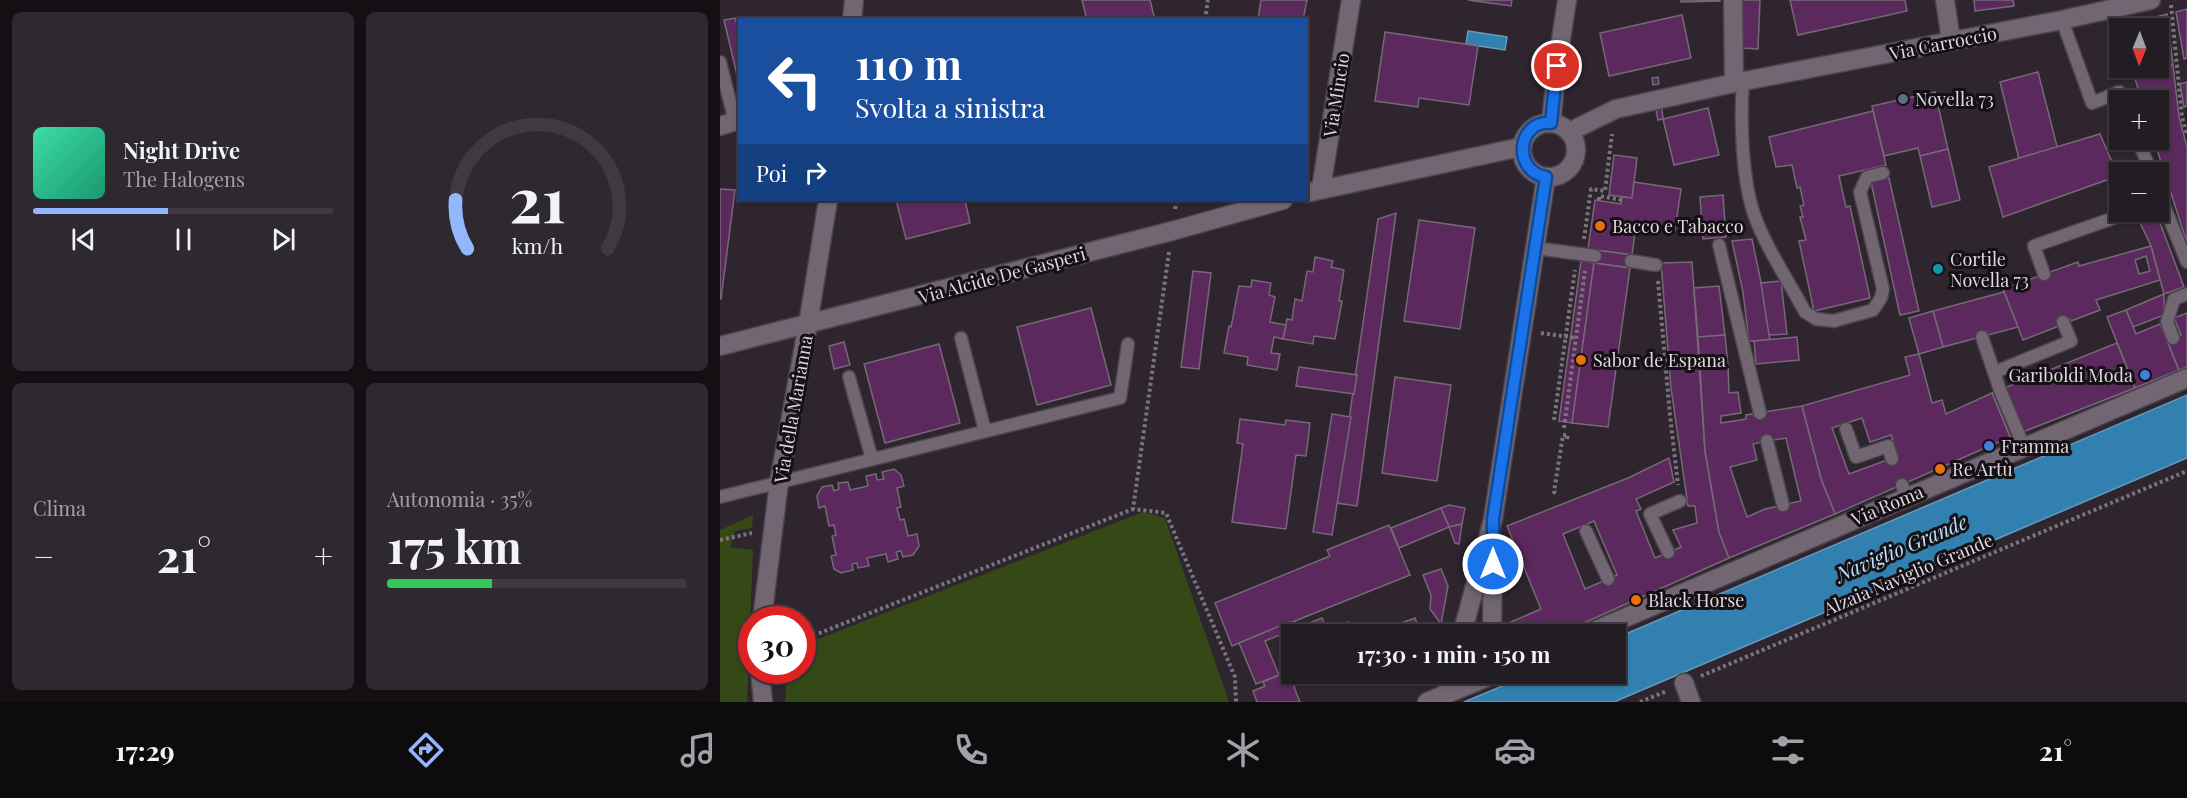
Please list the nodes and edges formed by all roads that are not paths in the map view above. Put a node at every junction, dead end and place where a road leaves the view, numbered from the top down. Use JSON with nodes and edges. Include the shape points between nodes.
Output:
{"nodes":[{"id":1,"x":854,"y":0,"type":"edge"},
{"id":2,"x":1351,"y":0,"type":"edge"},
{"id":3,"x":1567,"y":0,"type":"edge"},
{"id":4,"x":1733,"y":0,"type":"edge"},
{"id":5,"x":1945,"y":0,"type":"edge"},
{"id":6,"x":2151,"y":0,"type":"edge"},
{"id":7,"x":852,"y":18,"type":"edge"},
{"id":8,"x":2062,"y":20,"type":"junction"},
{"id":9,"x":1951,"y":40,"type":"junction"},
{"id":10,"x":720,"y":62,"type":"edge"},
{"id":11,"x":1738,"y":82,"type":"junction"},
{"id":12,"x":2109,"y":96,"type":"edge"},
{"id":13,"x":731,"y":123,"type":"edge"},
{"id":14,"x":1551,"y":123,"type":"junction"},
{"id":15,"x":1569,"y":132,"type":"junction"},
{"id":16,"x":1521,"y":147,"type":"junction"},
{"id":17,"x":1883,"y":172,"type":"dead end"},
{"id":18,"x":1546,"y":177,"type":"junction"},
{"id":19,"x":1314,"y":191,"type":"edge"},
{"id":20,"x":828,"y":201,"type":"edge"},
{"id":21,"x":1279,"y":201,"type":"edge"},
{"id":22,"x":2169,"y":217,"type":"edge"},
{"id":23,"x":2109,"y":220,"type":"edge"},
{"id":24,"x":1719,"y":245,"type":"dead end"},
{"id":25,"x":1535,"y":248,"type":"junction"},
{"id":26,"x":1584,"y":257,"type":"road end"},
{"id":27,"x":1631,"y":261,"type":"dead end"},
{"id":28,"x":2187,"y":262,"type":"edge"},
{"id":29,"x":1656,"y":265,"type":"road end"},
{"id":30,"x":2044,"y":274,"type":"dead end"},
{"id":31,"x":2187,"y":294,"type":"edge"},
{"id":32,"x":2063,"y":322,"type":"dead end"},
{"id":33,"x":808,"y":324,"type":"junction"},
{"id":34,"x":1982,"y":337,"type":"dead end"},
{"id":35,"x":961,"y":338,"type":"dead end"},
{"id":36,"x":2173,"y":338,"type":"dead end"},
{"id":37,"x":1128,"y":344,"type":"dead end"},
{"id":38,"x":720,"y":346,"type":"edge"},
{"id":39,"x":1995,"y":372,"type":"junction"},
{"id":40,"x":2187,"y":372,"type":"edge"},
{"id":41,"x":849,"y":377,"type":"dead end"},
{"id":42,"x":1760,"y":413,"type":"dead end"},
{"id":43,"x":1846,"y":429,"type":"dead end"},
{"id":44,"x":985,"y":431,"type":"junction"},
{"id":45,"x":1767,"y":441,"type":"dead end"},
{"id":46,"x":2024,"y":447,"type":"junction"},
{"id":47,"x":872,"y":459,"type":"junction"},
{"id":48,"x":1892,"y":459,"type":"dead end"},
{"id":49,"x":779,"y":482,"type":"junction"},
{"id":50,"x":720,"y":497,"type":"edge"},
{"id":51,"x":1680,"y":501,"type":"road end"},
{"id":52,"x":1783,"y":505,"type":"dead end"},
{"id":53,"x":1493,"y":519,"type":"junction"},
{"id":54,"x":1586,"y":531,"type":"dead end"},
{"id":55,"x":1668,"y":552,"type":"dead end"},
{"id":56,"x":1608,"y":579,"type":"dead end"},
{"id":57,"x":764,"y":606,"type":"edge"},
{"id":58,"x":1465,"y":624,"type":"edge"},
{"id":59,"x":1492,"y":624,"type":"edge"},
{"id":60,"x":1604,"y":624,"type":"edge"},
{"id":61,"x":1684,"y":683,"type":"road end"},
{"id":62,"x":761,"y":684,"type":"edge"},
{"id":63,"x":1448,"y":684,"type":"edge"},
{"id":64,"x":1470,"y":684,"type":"edge"},
{"id":65,"x":1446,"y":694,"type":"junction"},
{"id":66,"x":763,"y":702,"type":"edge"},
{"id":67,"x":1427,"y":702,"type":"edge"},
{"id":68,"x":1691,"y":702,"type":"edge"}],
"edges":[{"from":1,"to":7,"type":"street"},
{"from":2,"to":19,"type":"street","name":"Via Mincio"},
{"from":3,"to":14,"type":"street"},
{"from":4,"to":11,"type":"street"},
{"from":5,"to":9,"type":"street"},
{"from":6,"to":8,"type":"street","name":"Via Carroccio"},
{"from":8,"to":9,"type":"street","name":"Via Carroccio"},
{"from":8,"to":12,"type":"lane","via":[[2092,103]]},
{"from":9,"to":11,"type":"street","name":"Via Carroccio"},
{"from":10,"to":13,"type":"lane"},
{"from":11,"to":15,"type":"street","name":"Via Carroccio","via":[[1616,110]]},
{"from":11,"to":17,"type":"lane","via":[[1744,166],[1753,213],[1805,312],[1816,319],[1834,321],[1872,310],[1881,298],[1883,289],[1860,192],[1868,177]]},
{"from":14,"to":15,"type":"street"},
{"from":14,"to":16,"type":"street","via":[[1529,131]]},
{"from":15,"to":18,"type":"street","via":[[1576,148],[1572,165],[1559,175]]},
{"from":16,"to":18,"type":"street","via":[[1526,165]]},
{"from":16,"to":19,"type":"street"},
{"from":18,"to":25,"type":"street"},
{"from":20,"to":33,"type":"street","name":"Via della Marianna"},
{"from":21,"to":33,"type":"street","name":"Via Alcide De Gasperi"},
{"from":22,"to":28,"type":"lane"},
{"from":23,"to":30,"type":"lane","via":[[2034,246]]},
{"from":24,"to":42,"type":"lane"},
{"from":25,"to":26,"type":"lane"},
{"from":25,"to":53,"type":"street"},
{"from":27,"to":29,"type":"lane"},
{"from":31,"to":36,"type":"lane","via":[[2174,299],[2167,322]]},
{"from":32,"to":39,"type":"lane","via":[[2071,341]]},
{"from":33,"to":38,"type":"street","name":"Via Alcide De Gasperi"},
{"from":33,"to":49,"type":"street","name":"Via della Marianna"},
{"from":34,"to":39,"type":"lane"},
{"from":35,"to":44,"type":"lane"},
{"from":37,"to":44,"type":"lane","via":[[1120,398]]},
{"from":39,"to":46,"type":"lane"},
{"from":40,"to":46,"type":"street","name":"Via Roma"},
{"from":41,"to":47,"type":"lane"},
{"from":43,"to":48,"type":"lane","via":[[1856,457],[1888,446]]},
{"from":44,"to":47,"type":"lane"},
{"from":45,"to":52,"type":"lane"},
{"from":46,"to":60,"type":"street","name":"Via Roma","via":[[1904,491]]},
{"from":47,"to":49,"type":"lane"},
{"from":49,"to":50,"type":"lane"},
{"from":49,"to":57,"type":"street","name":"Via della Marianna"},
{"from":51,"to":55,"type":"lane","via":[[1650,514]]},
{"from":53,"to":58,"type":"street"},
{"from":53,"to":59,"type":"street"},
{"from":54,"to":56,"type":"lane"},
{"from":61,"to":68,"type":"street"},
{"from":62,"to":66,"type":"street"},
{"from":63,"to":65,"type":"street"},
{"from":64,"to":65,"type":"street"},
{"from":65,"to":67,"type":"street"}]}
